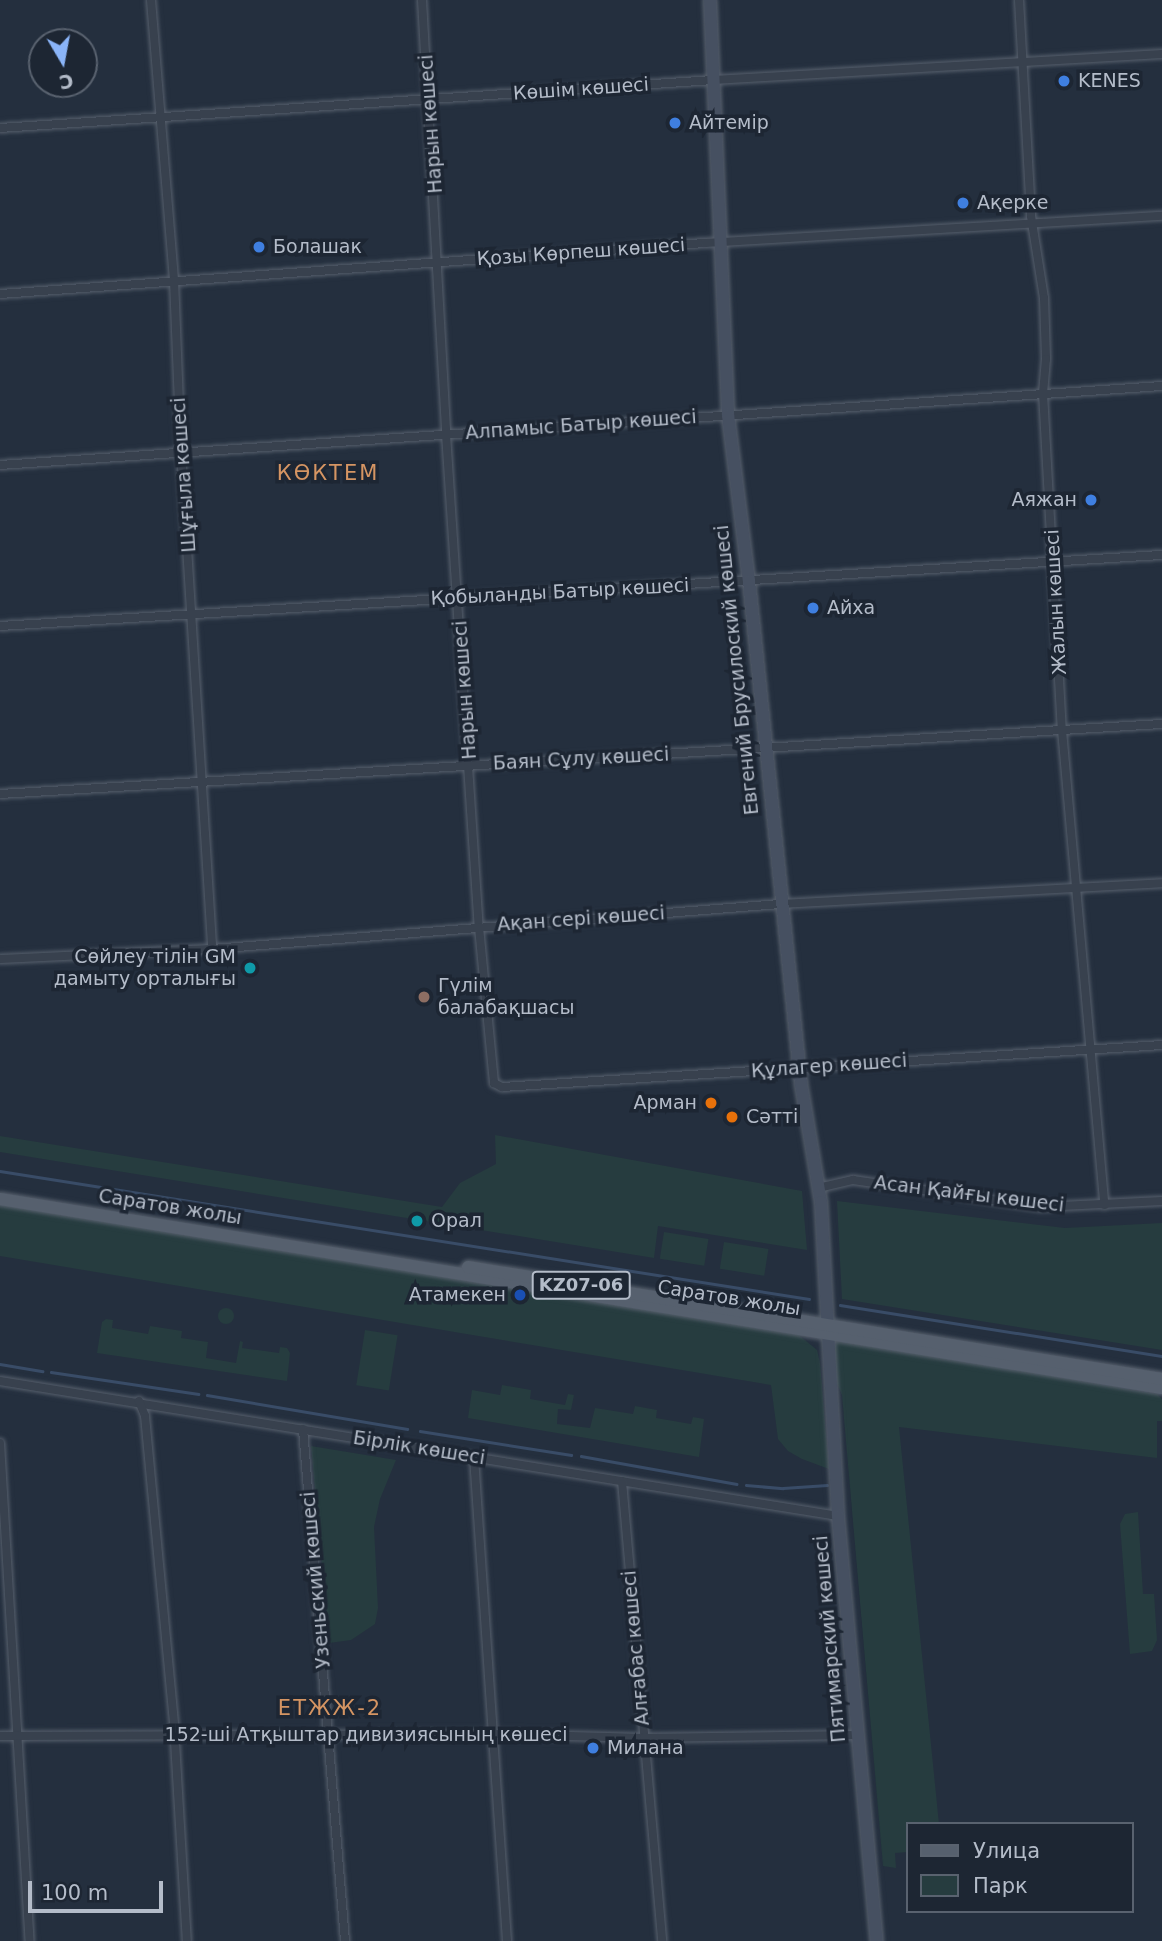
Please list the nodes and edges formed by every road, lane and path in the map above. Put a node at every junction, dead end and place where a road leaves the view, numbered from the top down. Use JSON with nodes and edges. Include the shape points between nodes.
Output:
{"nodes":[{"id":1,"x":151,"y":0,"type":"edge"},
{"id":2,"x":422,"y":0,"type":"edge"},
{"id":3,"x":710,"y":0,"type":"edge"},
{"id":4,"x":1019,"y":0,"type":"edge"},
{"id":5,"x":1162,"y":54,"type":"edge"},
{"id":6,"x":1023,"y":60,"type":"junction"},
{"id":7,"x":713,"y":80,"type":"junction"},
{"id":8,"x":430,"y":99,"type":"junction"},
{"id":9,"x":159,"y":118,"type":"junction"},
{"id":10,"x":0,"y":128,"type":"edge"},
{"id":11,"x":1162,"y":216,"type":"edge"},
{"id":12,"x":1032,"y":224,"type":"junction"},
{"id":13,"x":721,"y":242,"type":"junction"},
{"id":14,"x":439,"y":262,"type":"junction"},
{"id":15,"x":174,"y":280,"type":"junction"},
{"id":16,"x":0,"y":294,"type":"edge"},
{"id":17,"x":1162,"y":386,"type":"edge"},
{"id":18,"x":1043,"y":393,"type":"junction"},
{"id":19,"x":728,"y":415,"type":"junction"},
{"id":20,"x":446,"y":434,"type":"junction"},
{"id":21,"x":181,"y":452,"type":"junction"},
{"id":22,"x":0,"y":465,"type":"edge"},
{"id":23,"x":1162,"y":555,"type":"edge"},
{"id":24,"x":1054,"y":561,"type":"junction"},
{"id":25,"x":749,"y":581,"type":"junction"},
{"id":26,"x":459,"y":598,"type":"junction"},
{"id":27,"x":193,"y":614,"type":"junction"},
{"id":28,"x":0,"y":626,"type":"edge"},
{"id":29,"x":1162,"y":724,"type":"edge"},
{"id":30,"x":1062,"y":730,"type":"junction"},
{"id":31,"x":765,"y":747,"type":"junction"},
{"id":32,"x":470,"y":766,"type":"junction"},
{"id":33,"x":204,"y":782,"type":"junction"},
{"id":34,"x":0,"y":794,"type":"edge"},
{"id":35,"x":1162,"y":883,"type":"edge"},
{"id":36,"x":1075,"y":887,"type":"junction"},
{"id":37,"x":780,"y":904,"type":"junction"},
{"id":38,"x":479,"y":927,"type":"junction"},
{"id":39,"x":212,"y":949,"type":"junction"},
{"id":40,"x":0,"y":959,"type":"edge"},
{"id":41,"x":1162,"y":1045,"type":"edge"},
{"id":42,"x":1088,"y":1049,"type":"junction"},
{"id":43,"x":800,"y":1069,"type":"junction"},
{"id":44,"x":496,"y":1086,"type":"joint"},
{"id":45,"x":818,"y":1188,"type":"junction"},
{"id":46,"x":0,"y":1191,"type":"edge"},
{"id":47,"x":0,"y":1199,"type":"edge"},
{"id":48,"x":1162,"y":1201,"type":"edge"},
{"id":49,"x":1104,"y":1205,"type":"junction"},
{"id":50,"x":827,"y":1329,"type":"junction"},
{"id":51,"x":1162,"y":1379,"type":"edge"},
{"id":52,"x":0,"y":1381,"type":"edge"},
{"id":53,"x":1162,"y":1388,"type":"edge"},
{"id":54,"x":139,"y":1401,"type":"junction"},
{"id":55,"x":303,"y":1429,"type":"junction"},
{"id":56,"x":0,"y":1443,"type":"edge"},
{"id":57,"x":474,"y":1457,"type":"junction"},
{"id":58,"x":622,"y":1480,"type":"junction"},
{"id":59,"x":838,"y":1516,"type":"junction"},
{"id":60,"x":329,"y":1733,"type":"junction"},
{"id":61,"x":174,"y":1734,"type":"junction"},
{"id":62,"x":492,"y":1734,"type":"junction"},
{"id":63,"x":858,"y":1735,"type":"junction"},
{"id":64,"x":0,"y":1736,"type":"edge"},
{"id":65,"x":18,"y":1736,"type":"junction"},
{"id":66,"x":644,"y":1738,"type":"junction"},
{"id":67,"x":30,"y":1941,"type":"edge"},
{"id":68,"x":187,"y":1941,"type":"edge"},
{"id":69,"x":345,"y":1941,"type":"edge"},
{"id":70,"x":507,"y":1941,"type":"edge"},
{"id":71,"x":662,"y":1941,"type":"edge"},
{"id":72,"x":877,"y":1941,"type":"edge"}],
"edges":[{"from":1,"to":9,"type":"street","name":"Шұғыла көшесі"},
{"from":2,"to":8,"type":"street","name":"Нарын көшесі"},
{"from":3,"to":7,"type":"main road","name":"Евгений Брусилоский көшесі"},
{"from":4,"to":6,"type":"street","name":"Жалын көшесі"},
{"from":5,"to":6,"type":"street","name":"Көшім көшесі"},
{"from":6,"to":7,"type":"street","name":"Көшім көшесі"},
{"from":6,"to":12,"type":"street","name":"Жалын көшесі"},
{"from":7,"to":8,"type":"street","name":"Көшім көшесі"},
{"from":7,"to":13,"type":"main road","name":"Евгений Брусилоский көшесі"},
{"from":8,"to":9,"type":"street","name":"Көшім көшесі"},
{"from":8,"to":14,"type":"street","name":"Нарын көшесі"},
{"from":9,"to":10,"type":"street","name":"Көшім көшесі"},
{"from":9,"to":15,"type":"street","name":"Шұғыла көшесі"},
{"from":11,"to":12,"type":"street","name":"Қозы Көрпеш көшесі"},
{"from":12,"to":13,"type":"street","name":"Қозы Көрпеш көшесі"},
{"from":12,"to":18,"type":"street","name":"Жалын көшесі","via":[[1044,298]]},
{"from":13,"to":14,"type":"street","name":"Қозы Көрпеш көшесі"},
{"from":13,"to":19,"type":"main road","name":"Евгений Брусилоский көшесі"},
{"from":14,"to":15,"type":"street","name":"Қозы Көрпеш көшесі"},
{"from":14,"to":20,"type":"street","name":"Нарын көшесі"},
{"from":15,"to":16,"type":"street","name":"Қозы Көрпеш көшесі"},
{"from":15,"to":21,"type":"street","name":"Шұғыла көшесі"},
{"from":17,"to":18,"type":"street","name":"Алпамыс Батыр көшесі"},
{"from":18,"to":19,"type":"street","name":"Алпамыс Батыр көшесі"},
{"from":18,"to":24,"type":"street","name":"Жалын көшесі"},
{"from":19,"to":20,"type":"street","name":"Алпамыс Батыр көшесі"},
{"from":19,"to":25,"type":"main road","name":"Евгений Брусилоский көшесі"},
{"from":20,"to":21,"type":"street","name":"Алпамыс Батыр көшесі"},
{"from":20,"to":26,"type":"street","name":"Нарын көшесі"},
{"from":21,"to":22,"type":"street","name":"Алпамыс Батыр көшесі"},
{"from":21,"to":27,"type":"street","name":"Шұғыла көшесі"},
{"from":23,"to":24,"type":"street","name":"Қобыланды Батыр көшесі"},
{"from":24,"to":25,"type":"street","name":"Қобыланды Батыр көшесі"},
{"from":24,"to":30,"type":"street","name":"Жалын көшесі"},
{"from":25,"to":26,"type":"street","name":"Қобыланды Батыр көшесі"},
{"from":25,"to":31,"type":"main road","name":"Евгений Брусилоский көшесі"},
{"from":26,"to":27,"type":"street","name":"Қобыланды Батыр көшесі"},
{"from":26,"to":32,"type":"street","name":"Нарын көшесі"},
{"from":27,"to":28,"type":"street","name":"Қобыланды Батыр көшесі"},
{"from":27,"to":33,"type":"street","name":"Шұғыла көшесі"},
{"from":29,"to":30,"type":"street","name":"Баян Сұлу көшесі"},
{"from":30,"to":31,"type":"street","name":"Баян Сұлу көшесі"},
{"from":30,"to":36,"type":"street","name":"Жалын көшесі"},
{"from":31,"to":32,"type":"street","name":"Баян Сұлу көшесі"},
{"from":31,"to":37,"type":"main road","name":"Евгений Брусилоский көшесі"},
{"from":32,"to":33,"type":"street","name":"Баян Сұлу көшесі"},
{"from":32,"to":38,"type":"street","name":"Нарын көшесі"},
{"from":33,"to":34,"type":"street","name":"Баян Сұлу көшесі"},
{"from":33,"to":39,"type":"street","name":"Шұғыла көшесі"},
{"from":35,"to":36,"type":"street","name":"Ақан сері көшесі"},
{"from":36,"to":37,"type":"street","name":"Ақан сері көшесі"},
{"from":36,"to":42,"type":"street","name":"Жалын көшесі"},
{"from":37,"to":38,"type":"street","name":"Ақан сері көшесі"},
{"from":37,"to":43,"type":"main road","name":"Евгений Брусилоский көшесі"},
{"from":38,"to":39,"type":"street","name":"Ақан сері көшесі"},
{"from":38,"to":44,"type":"street","name":"Нарын көшесі"},
{"from":39,"to":40,"type":"street","name":"Ақан сері көшесі"},
{"from":41,"to":42,"type":"street","name":"Құлагер көшесі"},
{"from":42,"to":43,"type":"street","name":"Құлагер көшесі"},
{"from":42,"to":49,"type":"street","name":"Жалын көшесі"},
{"from":43,"to":44,"type":"street","name":"Құлагер көшесі"},
{"from":43,"to":45,"type":"main road","name":"Евгений Брусилоский көшесі"},
{"from":45,"to":49,"type":"street","name":"Асан Қайғы көшесі","via":[[853,1180],[1041,1207]]},
{"from":45,"to":50,"type":"main road","name":"Евгений Брусилоский көшесі"},
{"from":46,"to":50,"type":"main road","name":"Саратов жолы","number":"KZ07-06"},
{"from":47,"to":50,"type":"main road","name":"Саратов жолы","number":"KZ07-06"},
{"from":48,"to":49,"type":"street","name":"Асан Қайғы көшесі"},
{"from":50,"to":51,"type":"main road","name":"Саратов жолы","number":"KZ07-06"},
{"from":50,"to":53,"type":"main road","name":"Саратов жолы","number":"KZ07-06"},
{"from":50,"to":59,"type":"main road","name":"Пятимарский көшесі"},
{"from":52,"to":54,"type":"street","name":"Бірлік көшесі"},
{"from":54,"to":55,"type":"street","name":"Бірлік көшесі"},
{"from":54,"to":61,"type":"street","via":[[145,1416]]},
{"from":55,"to":57,"type":"street","name":"Бірлік көшесі"},
{"from":55,"to":60,"type":"street","name":"Узеньский көшесі"},
{"from":56,"to":65,"type":"street"},
{"from":57,"to":58,"type":"street","name":"Бірлік көшесі"},
{"from":57,"to":62,"type":"street"},
{"from":58,"to":59,"type":"street","name":"Бірлік көшесі"},
{"from":58,"to":66,"type":"street","name":"Алғабас көшесі"},
{"from":59,"to":63,"type":"main road","name":"Пятимарский көшесі"},
{"from":60,"to":61,"type":"street","name":"152-ші Атқыштар дивизиясының көшесі"},
{"from":60,"to":62,"type":"street","name":"152-ші Атқыштар дивизиясының көшесі"},
{"from":60,"to":69,"type":"street","name":"Узеньский көшесі"},
{"from":61,"to":65,"type":"street","name":"152-ші Атқыштар дивизиясының көшесі"},
{"from":61,"to":68,"type":"street"},
{"from":62,"to":66,"type":"street","name":"152-ші Атқыштар дивизиясының көшесі"},
{"from":62,"to":70,"type":"street"},
{"from":63,"to":66,"type":"street","name":"152-ші Атқыштар дивизиясының көшесі"},
{"from":63,"to":72,"type":"main road","name":"Пятимарский көшесі"},
{"from":64,"to":65,"type":"street","name":"152-ші Атқыштар дивизиясының көшесі"},
{"from":65,"to":67,"type":"street"},
{"from":66,"to":71,"type":"street","name":"Алғабас көшесі"}]}
